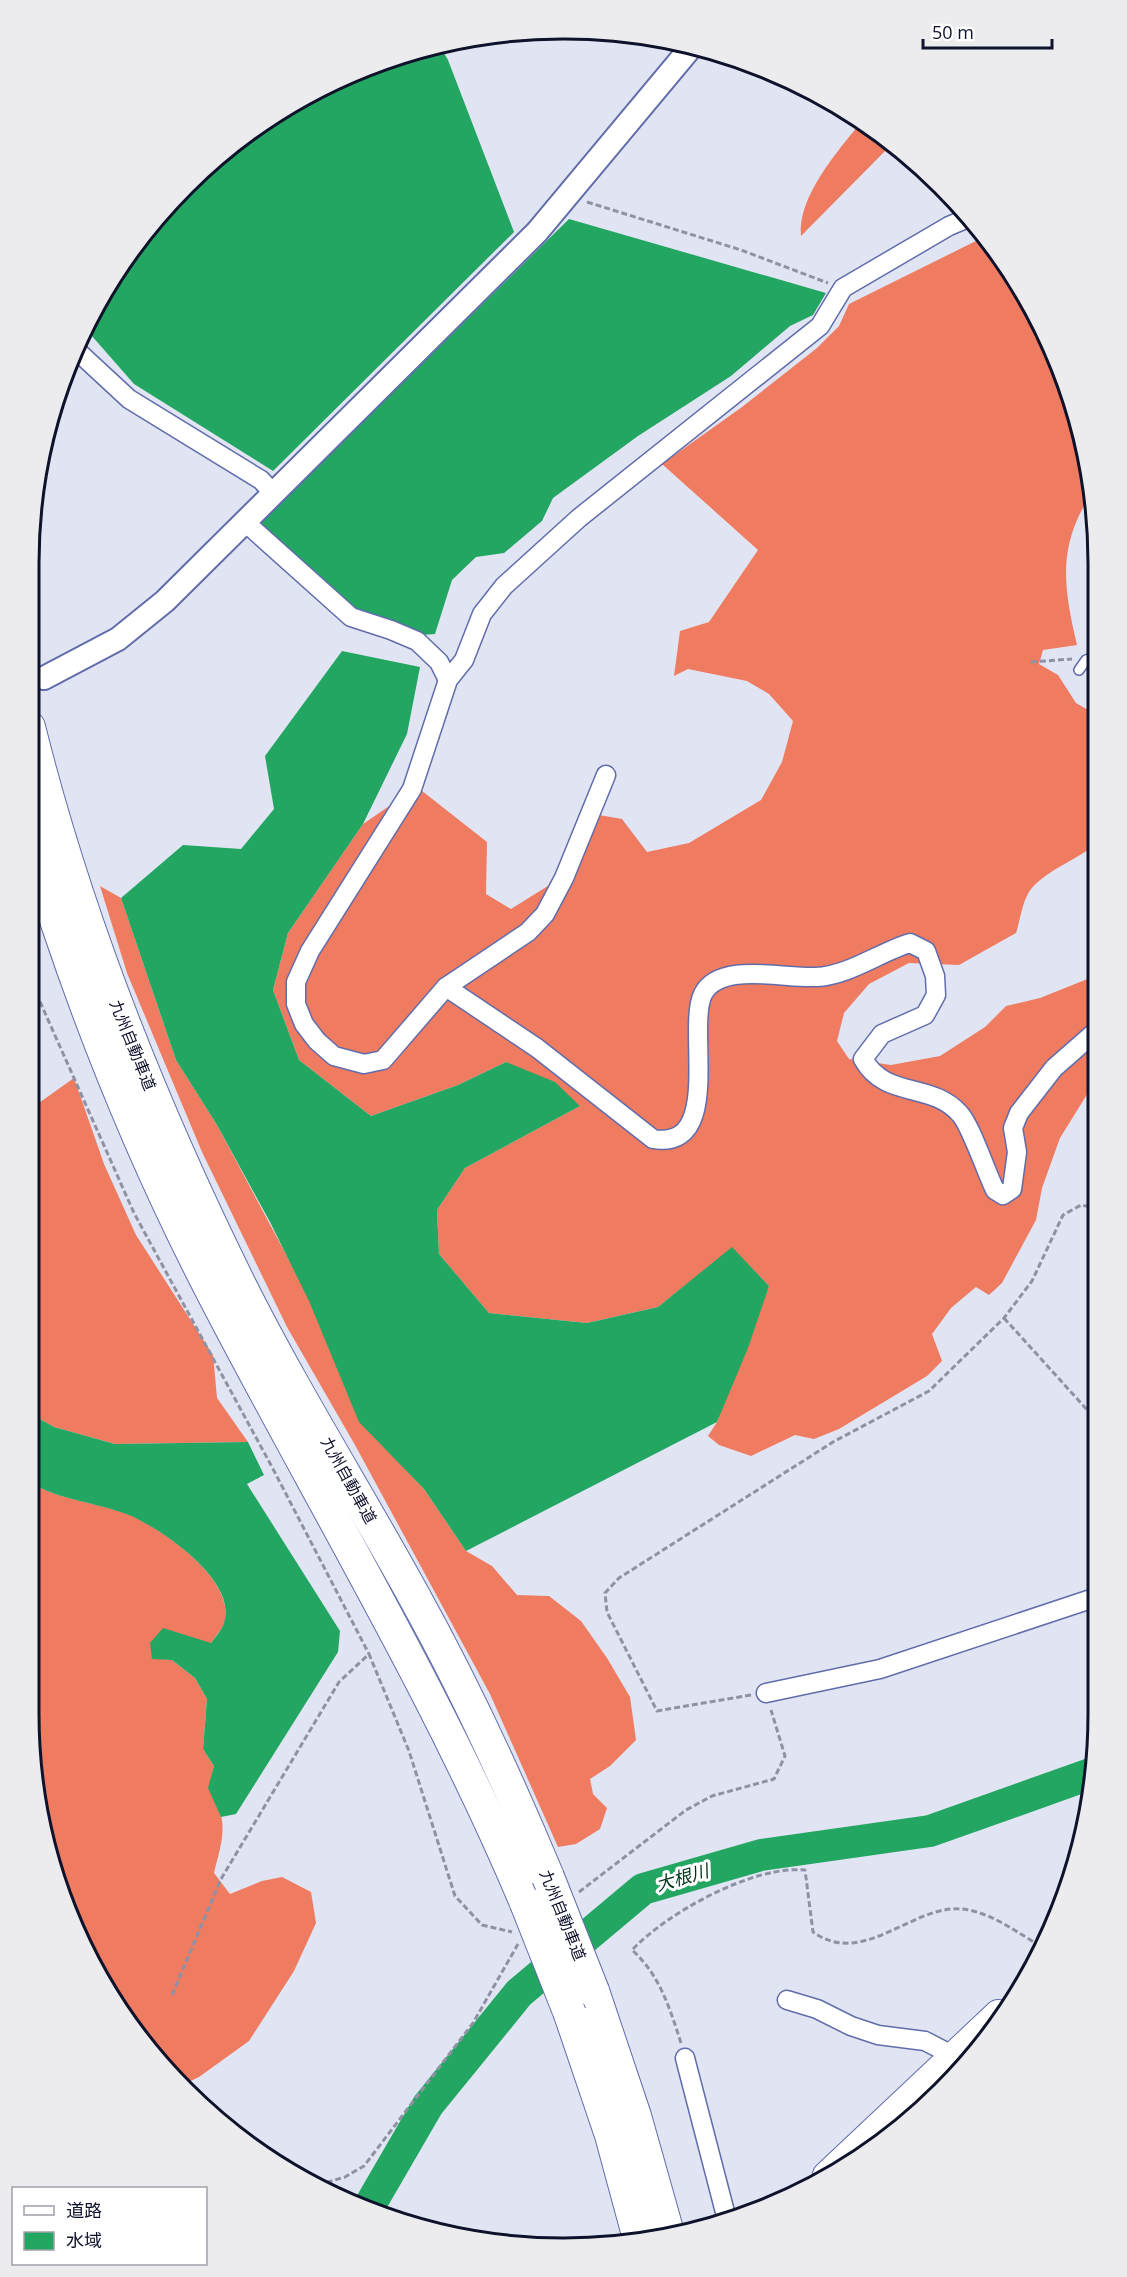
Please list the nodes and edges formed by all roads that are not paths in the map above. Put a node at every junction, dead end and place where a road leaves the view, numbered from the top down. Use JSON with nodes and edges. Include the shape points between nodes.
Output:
{"nodes":[{"id":1,"x":686,"y":54,"type":"edge"},
{"id":2,"x":961,"y":221,"type":"edge"},
{"id":3,"x":82,"y":356,"type":"edge"},
{"id":4,"x":274,"y":494,"type":"junction"},
{"id":5,"x":245,"y":522,"type":"junction"},
{"id":6,"x":1088,"y":661,"type":"edge"},
{"id":7,"x":1079,"y":670,"type":"dead end"},
{"id":8,"x":44,"y":678,"type":"tunnel mouth"},
{"id":9,"x":448,"y":680,"type":"junction"},
{"id":10,"x":39,"y":761,"type":"edge"},
{"id":11,"x":606,"y":775,"type":"dead end"},
{"id":12,"x":39,"y":866,"type":"edge"},
{"id":13,"x":446,"y":987,"type":"junction"},
{"id":14,"x":1088,"y":1038,"type":"edge"},
{"id":15,"x":1088,"y":1600,"type":"edge"},
{"id":16,"x":766,"y":1693,"type":"road end"},
{"id":17,"x":787,"y":2000,"type":"dead end"},
{"id":18,"x":987,"y":2023,"type":"edge"},
{"id":19,"x":952,"y":2055,"type":"junction"},
{"id":20,"x":685,"y":2058,"type":"road end"},
{"id":21,"x":847,"y":2155,"type":"edge"},
{"id":22,"x":725,"y":2212,"type":"edge"},
{"id":23,"x":666,"y":2228,"type":"edge"},
{"id":24,"x":638,"y":2233,"type":"edge"}],
"edges":[{"from":1,"to":4,"type":"street","via":[[506,265]]},
{"from":2,"to":9,"type":"street","via":[[843,288],[820,326],[579,519],[504,586],[482,614],[464,660]]},
{"from":3,"to":4,"type":"street","via":[[129,399],[261,480]]},
{"from":4,"to":5,"type":"street"},
{"from":5,"to":8,"type":"street","via":[[142,622]]},
{"from":5,"to":9,"type":"street","via":[[351,618],[417,642],[439,662]]},
{"from":6,"to":7,"type":"lane"},
{"from":9,"to":13,"type":"street","via":[[412,789],[310,951],[296,982],[296,1004],[316,1041],[334,1056],[364,1064],[383,1060]]},
{"from":10,"to":23,"type":"highway","name":"九州自動車道","bridge":true,"via":[[87,924],[150,1089],[193,1187],[242,1288],[416,1598],[513,1794],[593,1991],[635,2116]]},
{"from":11,"to":13,"type":"street","via":[[545,914],[528,932]]},
{"from":12,"to":24,"type":"highway","name":"九州自動車道","bridge":true,"via":[[90,1019],[172,1210],[219,1306],[390,1618],[488,1813],[570,2014],[611,2135]]},
{"from":13,"to":14,"type":"street","via":[[537,1048],[653,1139],[666,1141],[678,1136],[694,1116],[699,1007],[704,993],[716,980],[734,974],[818,978],[910,943],[926,951],[935,976],[936,995],[925,1015],[882,1035],[863,1059],[871,1072],[891,1086],[932,1093],[961,1114],[995,1190],[1004,1195],[1012,1189],[1017,1152],[1013,1128],[1019,1113],[1054,1068]]},
{"from":15,"to":16,"type":"street","via":[[880,1669]]},
{"from":17,"to":19,"type":"street","via":[[878,2035],[925,2041]]},
{"from":18,"to":19,"type":"main road"},
{"from":19,"to":21,"type":"main road"},
{"from":20,"to":22,"type":"street"}]}
